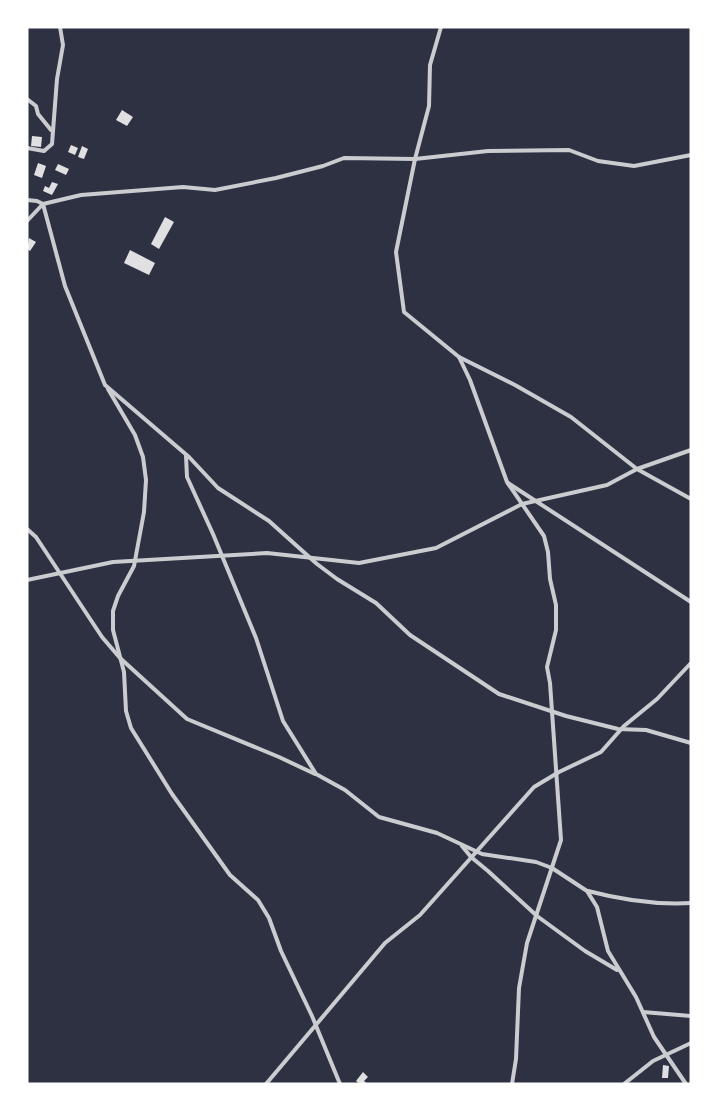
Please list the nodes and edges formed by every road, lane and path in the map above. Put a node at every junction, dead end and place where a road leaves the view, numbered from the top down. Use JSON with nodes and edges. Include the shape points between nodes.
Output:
{"nodes":[{"id":1,"x":60,"y":27,"type":"edge"},
{"id":2,"x":441,"y":27,"type":"edge"},
{"id":3,"x":27,"y":99,"type":"edge"},
{"id":4,"x":51,"y":131,"type":"junction"},
{"id":5,"x":27,"y":148,"type":"edge"},
{"id":6,"x":691,"y":155,"type":"edge"},
{"id":7,"x":415,"y":159,"type":"junction"},
{"id":8,"x":27,"y":201,"type":"edge"},
{"id":9,"x":43,"y":204,"type":"junction"},
{"id":10,"x":27,"y":221,"type":"edge"},
{"id":11,"x":459,"y":357,"type":"junction"},
{"id":12,"x":105,"y":385,"type":"junction"},
{"id":13,"x":691,"y":450,"type":"edge"},
{"id":14,"x":186,"y":455,"type":"junction"},
{"id":15,"x":637,"y":469,"type":"junction"},
{"id":16,"x":507,"y":482,"type":"junction"},
{"id":17,"x":691,"y":499,"type":"edge"},
{"id":18,"x":537,"y":501,"type":"junction"},
{"id":19,"x":522,"y":504,"type":"junction"},
{"id":20,"x":27,"y":530,"type":"edge"},
{"id":21,"x":222,"y":556,"type":"junction"},
{"id":22,"x":310,"y":558,"type":"junction"},
{"id":23,"x":135,"y":561,"type":"junction"},
{"id":24,"x":61,"y":573,"type":"junction"},
{"id":25,"x":27,"y":580,"type":"edge"},
{"id":26,"x":691,"y":602,"type":"edge"},
{"id":27,"x":120,"y":658,"type":"junction"},
{"id":28,"x":691,"y":663,"type":"edge"},
{"id":29,"x":552,"y":711,"type":"junction"},
{"id":30,"x":621,"y":729,"type":"junction"},
{"id":31,"x":691,"y":743,"type":"edge"},
{"id":32,"x":556,"y":773,"type":"junction"},
{"id":33,"x":316,"y":774,"type":"junction"},
{"id":34,"x":461,"y":844,"type":"junction"},
{"id":35,"x":476,"y":851,"type":"junction"},
{"id":36,"x":471,"y":857,"type":"junction"},
{"id":37,"x":552,"y":868,"type":"junction"},
{"id":38,"x":587,"y":891,"type":"junction"},
{"id":39,"x":691,"y":903,"type":"edge"},
{"id":40,"x":537,"y":916,"type":"junction"},
{"id":41,"x":618,"y":970,"type":"junction"},
{"id":42,"x":643,"y":1012,"type":"junction"},
{"id":43,"x":691,"y":1016,"type":"edge"},
{"id":44,"x":315,"y":1024,"type":"junction"},
{"id":45,"x":691,"y":1043,"type":"edge"},
{"id":46,"x":667,"y":1056,"type":"junction"},
{"id":47,"x":268,"y":1084,"type":"edge"},
{"id":48,"x":340,"y":1084,"type":"edge"},
{"id":49,"x":512,"y":1084,"type":"edge"},
{"id":50,"x":624,"y":1084,"type":"edge"},
{"id":51,"x":686,"y":1084,"type":"edge"}],
"edges":[{"from":1,"to":4,"type":"street","via":[[63,45]]},
{"from":2,"to":7,"type":"street","via":[[430,65],[429,106]]},
{"from":3,"to":4,"type":"street"},
{"from":4,"to":5,"type":"street","via":[[52,144],[44,151]]},
{"from":6,"to":7,"type":"street","via":[[634,166],[598,161],[569,150],[488,151]]},
{"from":7,"to":9,"type":"street","via":[[345,158],[215,190],[183,187],[96,193]]},
{"from":7,"to":11,"type":"street","via":[[396,252],[404,312]]},
{"from":8,"to":9,"type":"street"},
{"from":9,"to":10,"type":"street"},
{"from":9,"to":12,"type":"street","via":[[65,286]]},
{"from":11,"to":15,"type":"street","via":[[572,417]]},
{"from":11,"to":16,"type":"street"},
{"from":12,"to":14,"type":"street"},
{"from":12,"to":23,"type":"street","via":[[135,435],[143,457],[144,513]]},
{"from":13,"to":15,"type":"street"},
{"from":14,"to":21,"type":"street","via":[[187,477]]},
{"from":14,"to":22,"type":"street","via":[[218,488],[269,522]]},
{"from":15,"to":17,"type":"street"},
{"from":15,"to":18,"type":"street","via":[[607,485]]},
{"from":16,"to":18,"type":"street"},
{"from":16,"to":19,"type":"street"},
{"from":18,"to":19,"type":"street"},
{"from":18,"to":26,"type":"street"},
{"from":19,"to":22,"type":"street","via":[[436,548],[359,563]]},
{"from":19,"to":29,"type":"street","via":[[544,536],[556,605],[556,630],[547,667]]},
{"from":20,"to":24,"type":"street"},
{"from":21,"to":22,"type":"street","via":[[267,553]]},
{"from":21,"to":23,"type":"street"},
{"from":21,"to":33,"type":"street","via":[[284,721]]},
{"from":22,"to":29,"type":"street","via":[[376,603],[410,635],[487,687]]},
{"from":23,"to":24,"type":"street"},
{"from":23,"to":27,"type":"street","via":[[113,611]]},
{"from":24,"to":25,"type":"street"},
{"from":24,"to":27,"type":"street"},
{"from":27,"to":33,"type":"street","via":[[187,719]]},
{"from":27,"to":44,"type":"street","via":[[131,728],[230,875],[258,900]]},
{"from":28,"to":30,"type":"street"},
{"from":29,"to":30,"type":"street"},
{"from":29,"to":32,"type":"street"},
{"from":30,"to":31,"type":"street","via":[[646,730]]},
{"from":30,"to":32,"type":"street","via":[[601,752]]},
{"from":32,"to":35,"type":"street","via":[[534,786]]},
{"from":32,"to":37,"type":"street","via":[[561,840]]},
{"from":33,"to":34,"type":"street","via":[[345,790],[379,817]]},
{"from":34,"to":35,"type":"street"},
{"from":34,"to":36,"type":"street"},
{"from":35,"to":36,"type":"street"},
{"from":35,"to":37,"type":"street"},
{"from":36,"to":40,"type":"street"},
{"from":36,"to":44,"type":"street","via":[[420,915],[385,943]]},
{"from":37,"to":38,"type":"street"},
{"from":37,"to":40,"type":"street"},
{"from":38,"to":39,"type":"street","via":[[668,904]]},
{"from":38,"to":41,"type":"street","via":[[597,907],[608,951]]},
{"from":40,"to":41,"type":"street"},
{"from":40,"to":49,"type":"street","via":[[527,943],[519,988]]},
{"from":41,"to":42,"type":"street"},
{"from":42,"to":43,"type":"street"},
{"from":42,"to":46,"type":"street"},
{"from":44,"to":47,"type":"street"},
{"from":44,"to":48,"type":"street"},
{"from":45,"to":46,"type":"street"},
{"from":46,"to":50,"type":"street","via":[[653,1061]]},
{"from":46,"to":51,"type":"street"}]}
